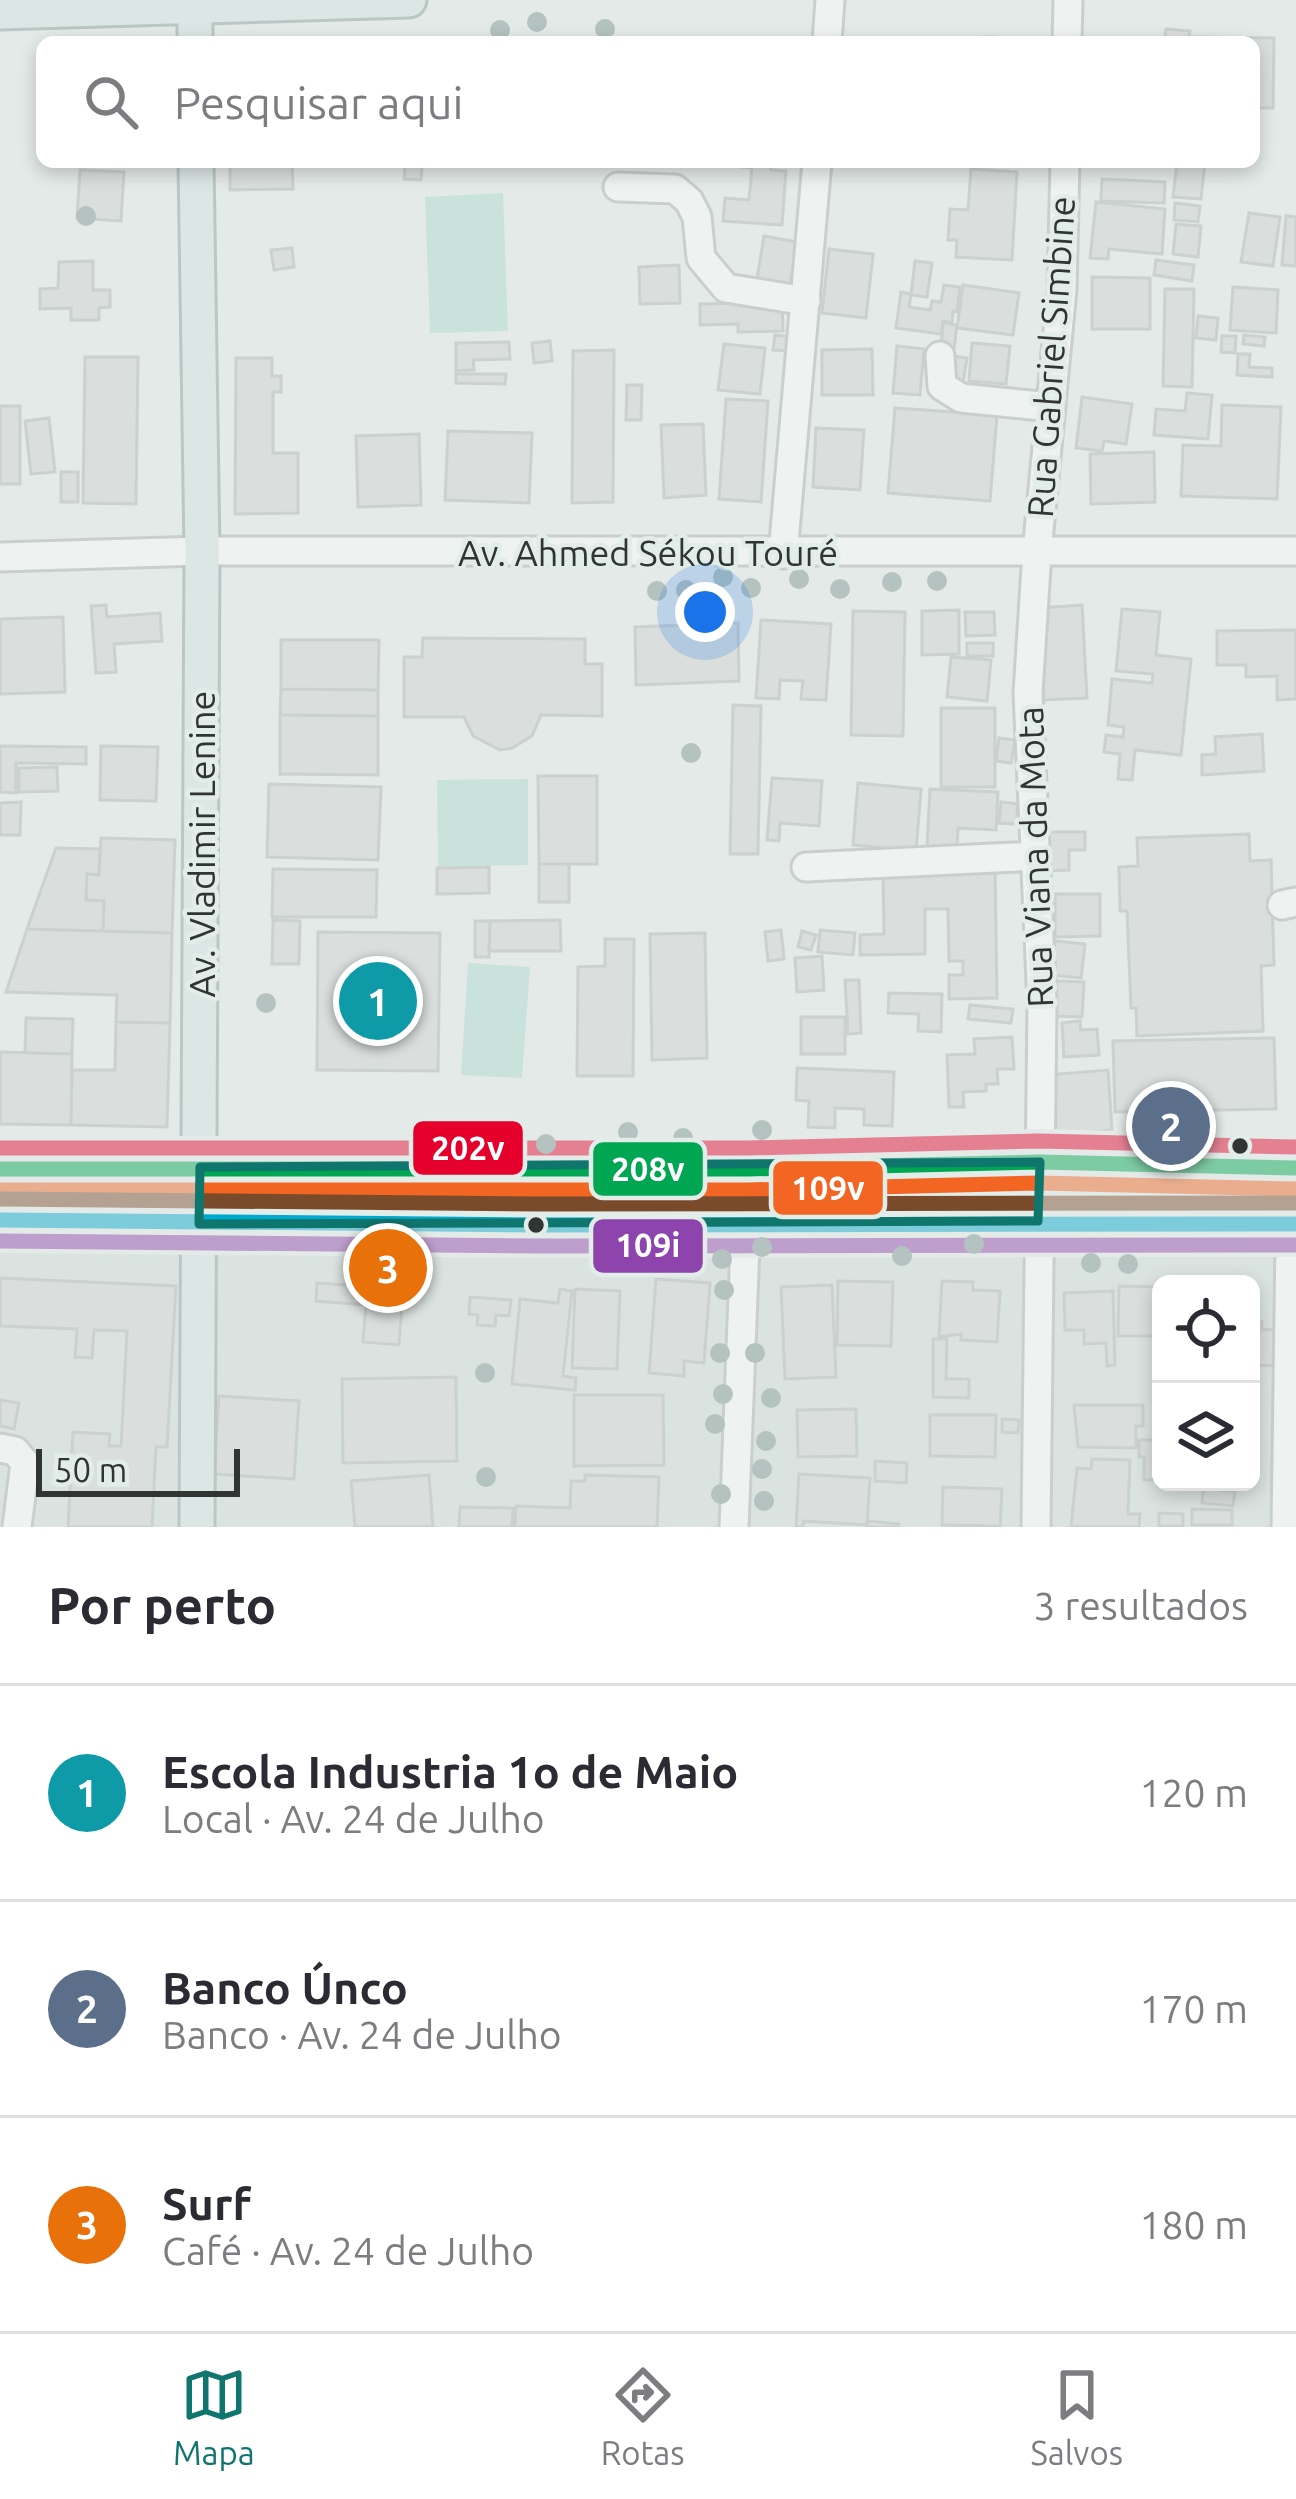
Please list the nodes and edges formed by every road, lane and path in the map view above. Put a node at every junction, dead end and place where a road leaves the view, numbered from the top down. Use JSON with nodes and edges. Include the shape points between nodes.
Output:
{"nodes":[{"id":1,"x":410,"y":0,"type":"edge"},
{"id":2,"x":830,"y":0,"type":"edge"},
{"id":3,"x":1068,"y":0,"type":"edge"},
{"id":4,"x":195,"y":3,"type":"edge"},
{"id":5,"x":0,"y":12,"type":"edge"},
{"id":6,"x":195,"y":36,"type":"edge"},
{"id":7,"x":827,"y":36,"type":"edge"},
{"id":8,"x":1067,"y":36,"type":"edge"},
{"id":9,"x":196,"y":168,"type":"edge"},
{"id":10,"x":817,"y":168,"type":"edge"},
{"id":11,"x":1065,"y":168,"type":"edge"},
{"id":12,"x":618,"y":187,"type":"dead end"},
{"id":13,"x":806,"y":301,"type":"junction"},
{"id":14,"x":940,"y":356,"type":"dead end"},
{"id":15,"x":1051,"y":407,"type":"junction"},
{"id":16,"x":202,"y":551,"type":"junction"},
{"id":17,"x":1036,"y":551,"type":"junction"},
{"id":18,"x":1296,"y":551,"type":"edge"},
{"id":19,"x":783,"y":554,"type":"junction"},
{"id":20,"x":0,"y":557,"type":"edge"},
{"id":21,"x":1036,"y":856,"type":"junction"},
{"id":22,"x":806,"y":867,"type":"dead end"},
{"id":23,"x":1040,"y":1162,"type":"junction"},
{"id":24,"x":200,"y":1168,"type":"junction"},
{"id":25,"x":1293,"y":1168,"type":"edge"},
{"id":26,"x":0,"y":1169,"type":"edge"},
{"id":27,"x":748,"y":1169,"type":"junction"},
{"id":28,"x":0,"y":1220,"type":"edge"},
{"id":29,"x":1038,"y":1221,"type":"junction"},
{"id":30,"x":199,"y":1224,"type":"junction"},
{"id":31,"x":747,"y":1224,"type":"junction"},
{"id":32,"x":1293,"y":1224,"type":"edge"},
{"id":33,"x":0,"y":1448,"type":"edge"},
{"id":34,"x":17,"y":1527,"type":"edge"},
{"id":35,"x":197,"y":1527,"type":"edge"},
{"id":36,"x":734,"y":1527,"type":"edge"},
{"id":37,"x":1036,"y":1527,"type":"edge"},
{"id":38,"x":1286,"y":1527,"type":"edge"}],
"edges":[{"from":1,"to":4,"type":"main road"},
{"from":2,"to":7,"type":"street"},
{"from":3,"to":8,"type":"street"},
{"from":4,"to":5,"type":"main road"},
{"from":4,"to":6,"type":"main road"},
{"from":9,"to":16,"type":"main road","name":"Av. Vladimir Lenine"},
{"from":10,"to":13,"type":"street"},
{"from":11,"to":15,"type":"street","name":"Rua Gabriel Simbine"},
{"from":12,"to":13,"type":"street","via":[[675,189],[689,201],[701,259],[726,288]]},
{"from":13,"to":19,"type":"street"},
{"from":14,"to":15,"type":"street","via":[[941,386],[961,398]]},
{"from":15,"to":17,"type":"street","name":"Rua Gabriel Simbine"},
{"from":16,"to":19,"type":"street","name":"Av. Ahmed Sékou Touré"},
{"from":16,"to":20,"type":"street","name":"Av. Ahmed Sékou Touré"},
{"from":16,"to":24,"type":"main road","name":"Av. Vladimir Lenine"},
{"from":17,"to":18,"type":"street","name":"Av. Ahmed Sékou Touré"},
{"from":17,"to":19,"type":"street","name":"Av. Ahmed Sékou Touré"},
{"from":17,"to":21,"type":"street","name":"Rua Viana da Mota","via":[[1028,693]]},
{"from":21,"to":22,"type":"street"},
{"from":21,"to":23,"type":"street","name":"Rua Viana da Mota"},
{"from":23,"to":25,"type":"main road"},
{"from":23,"to":27,"type":"main road"},
{"from":23,"to":29,"type":"street","name":"Rua Viana da Mota"},
{"from":24,"to":26,"type":"main road"},
{"from":24,"to":27,"type":"main road"},
{"from":24,"to":30,"type":"main road","name":"Av. Vladimir Lenine"},
{"from":25,"to":32,"type":"street"},
{"from":27,"to":31,"type":"street"},
{"from":28,"to":30,"type":"main road"},
{"from":29,"to":31,"type":"main road"},
{"from":29,"to":32,"type":"main road"},
{"from":29,"to":37,"type":"street","name":"Rua Viana da Mota"},
{"from":30,"to":31,"type":"main road"},
{"from":30,"to":35,"type":"main road","name":"Av. Vladimir Lenine"},
{"from":31,"to":36,"type":"street"},
{"from":32,"to":38,"type":"street"},
{"from":33,"to":34,"type":"street","via":[[25,1463]]}]}
